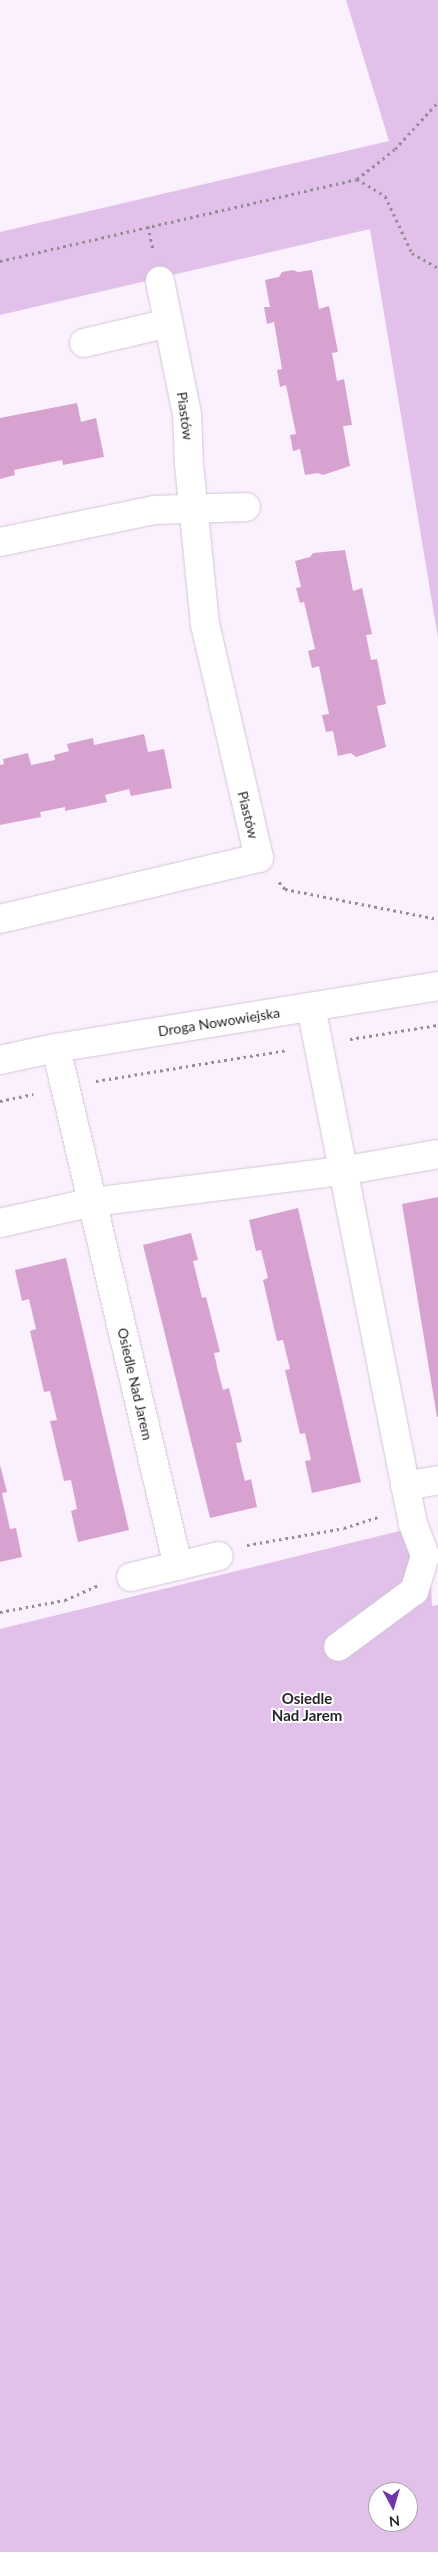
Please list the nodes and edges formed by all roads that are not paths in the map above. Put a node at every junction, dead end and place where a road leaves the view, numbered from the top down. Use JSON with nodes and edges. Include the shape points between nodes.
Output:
{"nodes":[{"id":1,"x":160,"y":282,"type":"dead end"},
{"id":2,"x":169,"y":323,"type":"junction"},
{"id":3,"x":84,"y":343,"type":"dead end"},
{"id":4,"x":246,"y":507,"type":"dead end"},
{"id":5,"x":194,"y":509,"type":"junction"},
{"id":6,"x":0,"y":542,"type":"edge"},
{"id":7,"x":0,"y":919,"type":"edge"},
{"id":8,"x":438,"y":986,"type":"edge"},
{"id":9,"x":311,"y":1007,"type":"junction"},
{"id":10,"x":56,"y":1048,"type":"junction"},
{"id":11,"x":0,"y":1060,"type":"edge"},
{"id":12,"x":438,"y":1154,"type":"edge"},
{"id":13,"x":342,"y":1171,"type":"junction"},
{"id":14,"x":93,"y":1202,"type":"junction"},
{"id":15,"x":0,"y":1223,"type":"edge"},
{"id":16,"x":438,"y":1480,"type":"edge"},
{"id":17,"x":410,"y":1507,"type":"junction"},
{"id":18,"x":219,"y":1556,"type":"road end"},
{"id":19,"x":178,"y":1566,"type":"junction"},
{"id":20,"x":131,"y":1577,"type":"road end"},
{"id":21,"x":338,"y":1647,"type":"dead end"}],
"edges":[{"from":1,"to":2,"type":"street","name":"Piastów"},
{"from":2,"to":3,"type":"street"},
{"from":2,"to":5,"type":"street","name":"Piastów","via":[[187,414]]},
{"from":4,"to":5,"type":"street"},
{"from":5,"to":6,"type":"street","via":[[154,510]]},
{"from":5,"to":7,"type":"street","name":"Piastów","via":[[205,624],[259,858]]},
{"from":8,"to":9,"type":"street","name":"Droga Nowowiejska"},
{"from":9,"to":10,"type":"street","name":"Droga Nowowiejska"},
{"from":9,"to":13,"type":"street"},
{"from":10,"to":11,"type":"street","name":"Droga Nowowiejska"},
{"from":10,"to":14,"type":"street","name":"Osiedle Nad Jarem"},
{"from":12,"to":13,"type":"street"},
{"from":13,"to":14,"type":"street"},
{"from":13,"to":17,"type":"street"},
{"from":14,"to":15,"type":"street"},
{"from":14,"to":19,"type":"street","name":"Osiedle Nad Jarem"},
{"from":16,"to":17,"type":"street"},
{"from":17,"to":21,"type":"street","via":[[425,1556],[414,1591]]},
{"from":18,"to":19,"type":"street"},
{"from":19,"to":20,"type":"street"}]}
